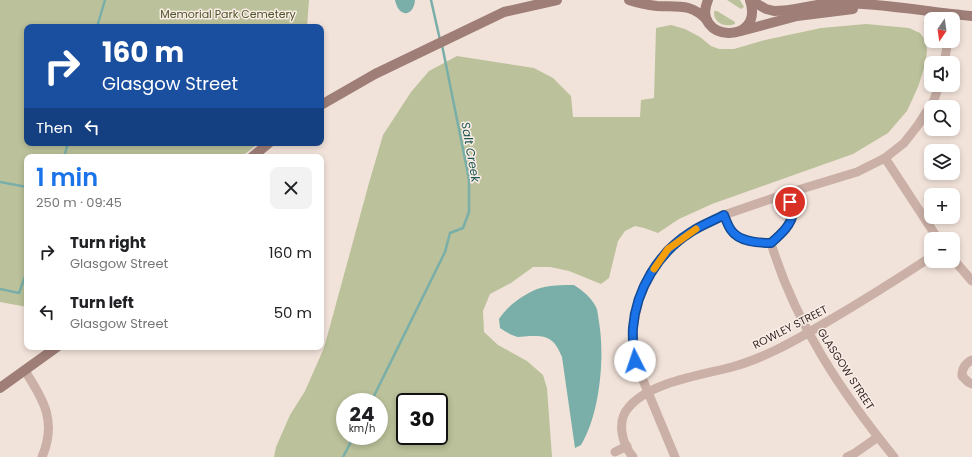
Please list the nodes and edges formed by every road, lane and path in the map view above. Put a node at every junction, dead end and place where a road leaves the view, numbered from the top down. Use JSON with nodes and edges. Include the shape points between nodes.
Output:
{"nodes":[{"id":1,"x":557,"y":0,"type":"edge"},
{"id":2,"x":629,"y":0,"type":"edge"},
{"id":3,"x":708,"y":0,"type":"edge"},
{"id":4,"x":750,"y":0,"type":"edge"},
{"id":5,"x":885,"y":6,"type":"junction"},
{"id":6,"x":924,"y":12,"type":"edge"},
{"id":7,"x":972,"y":16,"type":"edge"},
{"id":8,"x":960,"y":17,"type":"edge"},
{"id":9,"x":707,"y":20,"type":"junction"},
{"id":10,"x":741,"y":31,"type":"junction"},
{"id":11,"x":937,"y":92,"type":"edge"},
{"id":12,"x":324,"y":104,"type":"edge"},
{"id":13,"x":265,"y":146,"type":"edge"},
{"id":14,"x":256,"y":154,"type":"edge"},
{"id":15,"x":885,"y":158,"type":"junction"},
{"id":16,"x":788,"y":193,"type":"junction"},
{"id":17,"x":724,"y":215,"type":"junction"},
{"id":18,"x":933,"y":232,"type":"edge"},
{"id":19,"x":771,"y":243,"type":"junction"},
{"id":20,"x":924,"y":262,"type":"edge"},
{"id":21,"x":960,"y":267,"type":"edge"},
{"id":22,"x":972,"y":281,"type":"edge"},
{"id":23,"x":808,"y":333,"type":"junction"},
{"id":24,"x":53,"y":350,"type":"edge"},
{"id":25,"x":972,"y":360,"type":"edge"},
{"id":26,"x":25,"y":372,"type":"junction"},
{"id":27,"x":972,"y":384,"type":"edge"},
{"id":28,"x":0,"y":388,"type":"edge"},
{"id":29,"x":648,"y":393,"type":"junction"},
{"id":30,"x":878,"y":437,"type":"junction"},
{"id":31,"x":627,"y":446,"type":"junction"},
{"id":32,"x":615,"y":452,"type":"dead end"},
{"id":33,"x":42,"y":457,"type":"edge"},
{"id":34,"x":633,"y":457,"type":"edge"},
{"id":35,"x":675,"y":457,"type":"edge"},
{"id":36,"x":847,"y":457,"type":"edge"},
{"id":37,"x":894,"y":457,"type":"edge"}],
"edges":[{"from":1,"to":12,"type":"main road","via":[[504,12],[375,74]]},
{"from":2,"to":9,"type":"main road","via":[[651,5],[687,7]]},
{"from":3,"to":9,"type":"main road","via":[[705,10]]},
{"from":4,"to":5,"type":"main road","via":[[774,11],[827,3]]},
{"from":4,"to":10,"type":"main road","via":[[752,16]]},
{"from":5,"to":6,"type":"main road"},
{"from":5,"to":10,"type":"main road","via":[[784,18]]},
{"from":7,"to":8,"type":"main road"},
{"from":9,"to":10,"type":"main road","via":[[720,32],[732,34]]},
{"from":11,"to":15,"type":"street","via":[[904,144]]},
{"from":13,"to":14,"type":"main road"},
{"from":15,"to":16,"type":"street","via":[[857,172]]},
{"from":15,"to":18,"type":"street"},
{"from":16,"to":17,"type":"street"},
{"from":16,"to":19,"type":"street","via":[[793,212],[790,222]]},
{"from":17,"to":19,"type":"street","via":[[731,230],[742,238],[757,243]]},
{"from":17,"to":29,"type":"street","via":[[691,232],[668,249],[650,274],[639,299],[633,327],[633,347],[635,361]]},
{"from":19,"to":23,"type":"street","name":"GLASGOW STREET"},
{"from":20,"to":23,"type":"street","name":"ROWLEY STREET","via":[[874,295]]},
{"from":21,"to":22,"type":"street"},
{"from":23,"to":29,"type":"street","name":"ROWLEY STREET","via":[[766,355],[733,367],[687,377]]},
{"from":23,"to":30,"type":"street","name":"GLASGOW STREET","via":[[827,366]]},
{"from":24,"to":26,"type":"main road"},
{"from":25,"to":27,"type":"street","via":[[963,368],[962,376]]},
{"from":26,"to":28,"type":"main road"},
{"from":26,"to":33,"type":"street","via":[[39,393],[46,410],[49,428]]},
{"from":29,"to":31,"type":"street","name":"ROWLEY STREET","via":[[628,407],[624,416],[622,431]]},
{"from":29,"to":35,"type":"street"},
{"from":30,"to":36,"type":"street"},
{"from":30,"to":37,"type":"street","name":"GLASGOW STREET"},
{"from":31,"to":32,"type":"street"},
{"from":31,"to":34,"type":"street","name":"ROWLEY STREET"}]}
